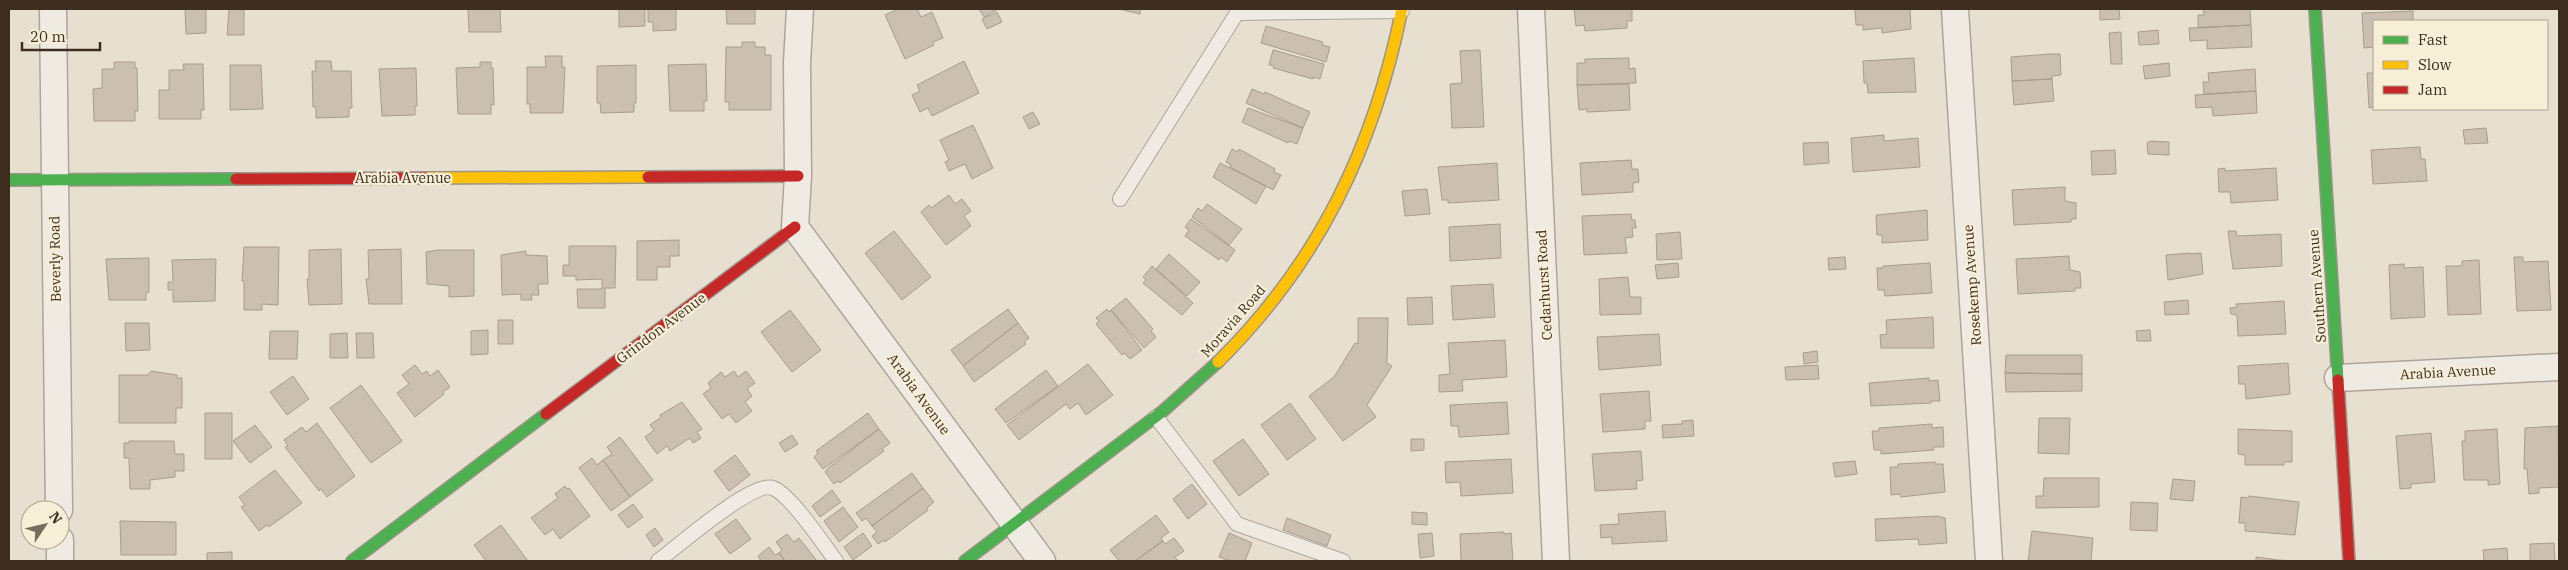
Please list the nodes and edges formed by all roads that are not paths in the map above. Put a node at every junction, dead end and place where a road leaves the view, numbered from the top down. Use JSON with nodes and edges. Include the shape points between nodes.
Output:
{"nodes":[{"id":1,"x":54,"y":9,"type":"edge"},
{"id":2,"x":800,"y":9,"type":"edge"},
{"id":3,"x":1532,"y":9,"type":"edge"},
{"id":4,"x":1955,"y":9,"type":"edge"},
{"id":5,"x":2315,"y":9,"type":"edge"},
{"id":6,"x":1402,"y":10,"type":"edge"},
{"id":7,"x":798,"y":176,"type":"junction"},
{"id":8,"x":9,"y":180,"type":"edge"},
{"id":9,"x":54,"y":180,"type":"junction"},
{"id":10,"x":1120,"y":199,"type":"dead end"},
{"id":11,"x":795,"y":227,"type":"junction"},
{"id":12,"x":2559,"y":366,"type":"edge"},
{"id":13,"x":2338,"y":378,"type":"junction"},
{"id":14,"x":1156,"y":417,"type":"junction"},
{"id":15,"x":59,"y":500,"type":"edge"},
{"id":16,"x":1014,"y":524,"type":"junction"},
{"id":17,"x":352,"y":561,"type":"edge"},
{"id":18,"x":658,"y":561,"type":"edge"},
{"id":19,"x":836,"y":561,"type":"edge"},
{"id":20,"x":965,"y":561,"type":"edge"},
{"id":21,"x":1042,"y":561,"type":"edge"},
{"id":22,"x":1343,"y":561,"type":"edge"},
{"id":23,"x":1556,"y":561,"type":"edge"},
{"id":24,"x":1990,"y":561,"type":"edge"},
{"id":25,"x":2349,"y":561,"type":"edge"}],
"edges":[{"from":1,"to":9,"type":"street","name":"Beverly Road"},
{"from":2,"to":7,"type":"street"},
{"from":3,"to":23,"type":"street","name":"Cedarhurst Road"},
{"from":4,"to":24,"type":"street","name":"Rosekemp Avenue"},
{"from":5,"to":13,"type":"street","name":"Southern Avenue"},
{"from":6,"to":10,"type":"lane","via":[[1237,13]]},
{"from":6,"to":14,"type":"street","name":"Moravia Road","via":[[1374,117],[1357,165],[1329,218],[1302,262],[1234,346]]},
{"from":7,"to":9,"type":"street","name":"Arabia Avenue"},
{"from":7,"to":11,"type":"street"},
{"from":8,"to":9,"type":"street","name":"Arabia Avenue"},
{"from":9,"to":15,"type":"street","name":"Beverly Road"},
{"from":11,"to":16,"type":"street","name":"Arabia Avenue"},
{"from":11,"to":17,"type":"street","name":"Grindon Avenue"},
{"from":12,"to":13,"type":"street","name":"Arabia Avenue"},
{"from":13,"to":25,"type":"street","name":"Southern Avenue"},
{"from":14,"to":16,"type":"street","name":"Moravia Road"},
{"from":14,"to":22,"type":"lane","via":[[1237,524]]},
{"from":16,"to":20,"type":"street","name":"Moravia Road"},
{"from":16,"to":21,"type":"street","name":"Arabia Avenue"},
{"from":18,"to":19,"type":"lane","via":[[743,496],[760,487],[774,488],[788,500]]}]}
